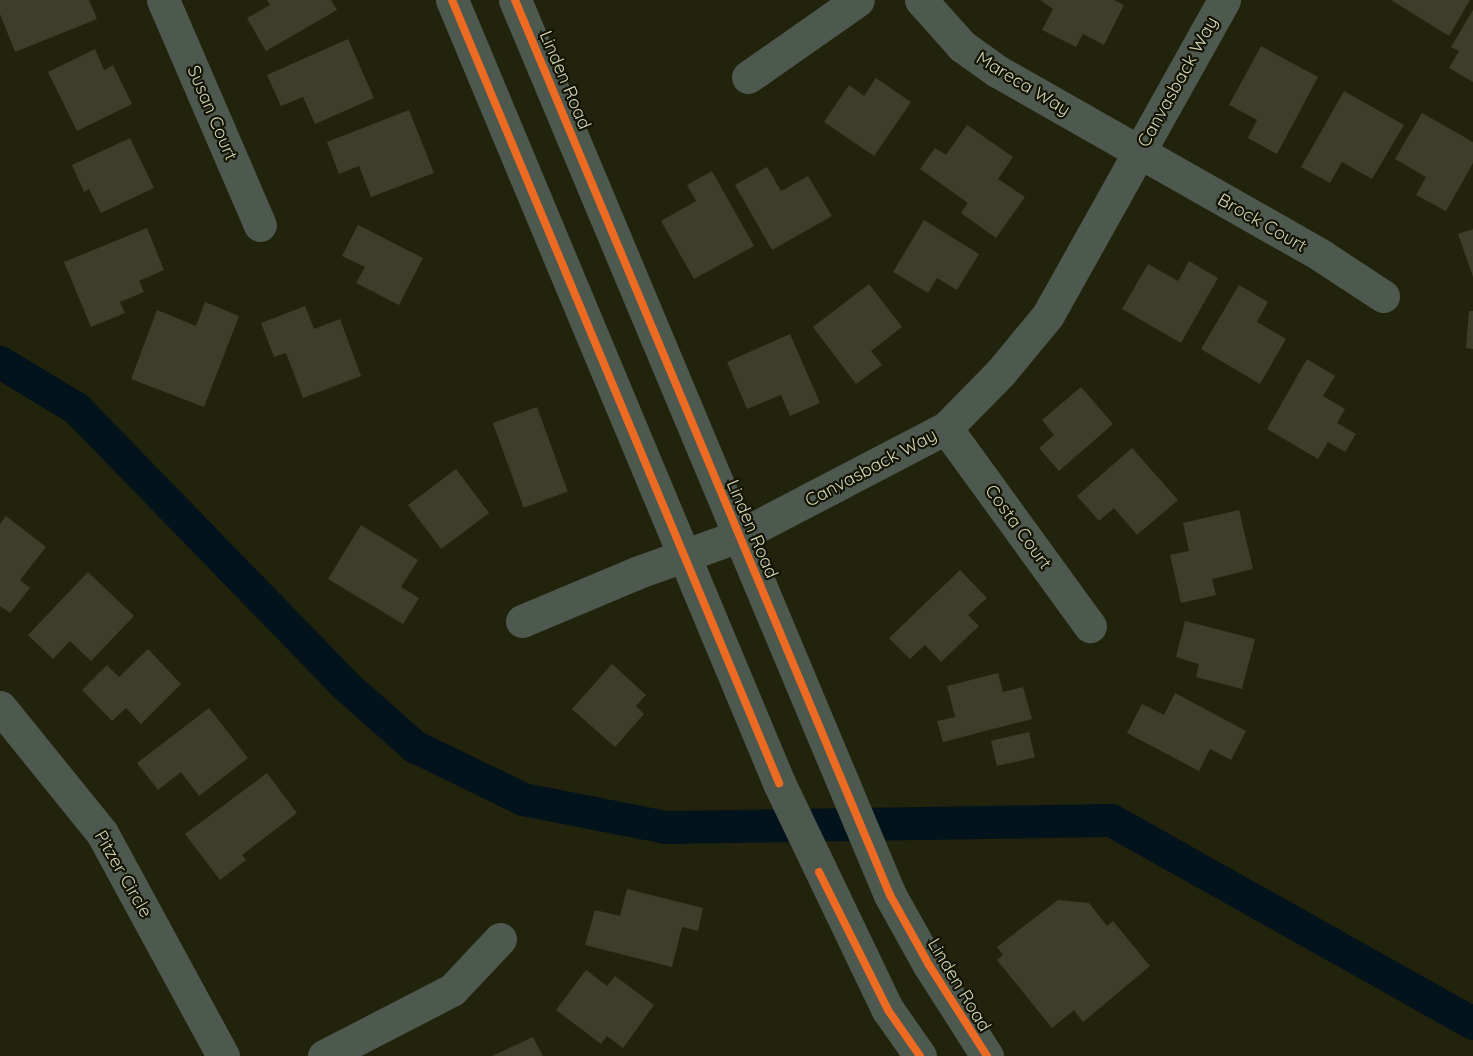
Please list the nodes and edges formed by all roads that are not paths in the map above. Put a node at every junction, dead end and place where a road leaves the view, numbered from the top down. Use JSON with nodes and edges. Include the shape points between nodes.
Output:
{"nodes":[{"id":1,"x":163,"y":0,"type":"edge"},
{"id":2,"x":452,"y":0,"type":"edge"},
{"id":3,"x":514,"y":0,"type":"edge"},
{"id":4,"x":858,"y":0,"type":"edge"},
{"id":5,"x":921,"y":0,"type":"edge"},
{"id":6,"x":1224,"y":0,"type":"edge"},
{"id":7,"x":748,"y":77,"type":"dead end"},
{"id":8,"x":1139,"y":153,"type":"junction"},
{"id":9,"x":260,"y":225,"type":"dead end"},
{"id":10,"x":1383,"y":296,"type":"dead end"},
{"id":11,"x":946,"y":428,"type":"junction"},
{"id":12,"x":739,"y":536,"type":"junction"},
{"id":13,"x":682,"y":556,"type":"junction"},
{"id":14,"x":522,"y":621,"type":"dead end"},
{"id":15,"x":1090,"y":626,"type":"dead end"},
{"id":16,"x":0,"y":707,"type":"edge"},
{"id":17,"x":500,"y":939,"type":"dead end"},
{"id":18,"x":223,"y":1056,"type":"edge"},
{"id":19,"x":324,"y":1056,"type":"edge"},
{"id":20,"x":920,"y":1056,"type":"edge"},
{"id":21,"x":987,"y":1056,"type":"edge"}],
"edges":[{"from":1,"to":9,"type":"street","name":"Susan Court"},
{"from":2,"to":13,"type":"street"},
{"from":3,"to":12,"type":"street","name":"Linden Road"},
{"from":4,"to":7,"type":"street"},
{"from":5,"to":8,"type":"street","name":"Mareca Way","via":[[962,46],[997,71]]},
{"from":6,"to":8,"type":"street","name":"Canvasback Way"},
{"from":8,"to":10,"type":"street","name":"Brock Court","via":[[1322,256]]},
{"from":8,"to":11,"type":"street","name":"Canvasback Way","via":[[1048,315],[1001,372]]},
{"from":11,"to":12,"type":"street","name":"Canvasback Way"},
{"from":11,"to":15,"type":"street","name":"Costa Court"},
{"from":12,"to":13,"type":"street","name":"Canvasback Way"},
{"from":12,"to":21,"type":"street","name":"Linden Road","via":[[878,867],[929,965]]},
{"from":13,"to":14,"type":"street","name":"Canvasback Way"},
{"from":13,"to":20,"type":"street","via":[[819,872],[888,1010]]},
{"from":16,"to":18,"type":"street","name":"Pitzer Circle","via":[[102,833]]},
{"from":17,"to":19,"type":"street","via":[[452,990]]}]}
